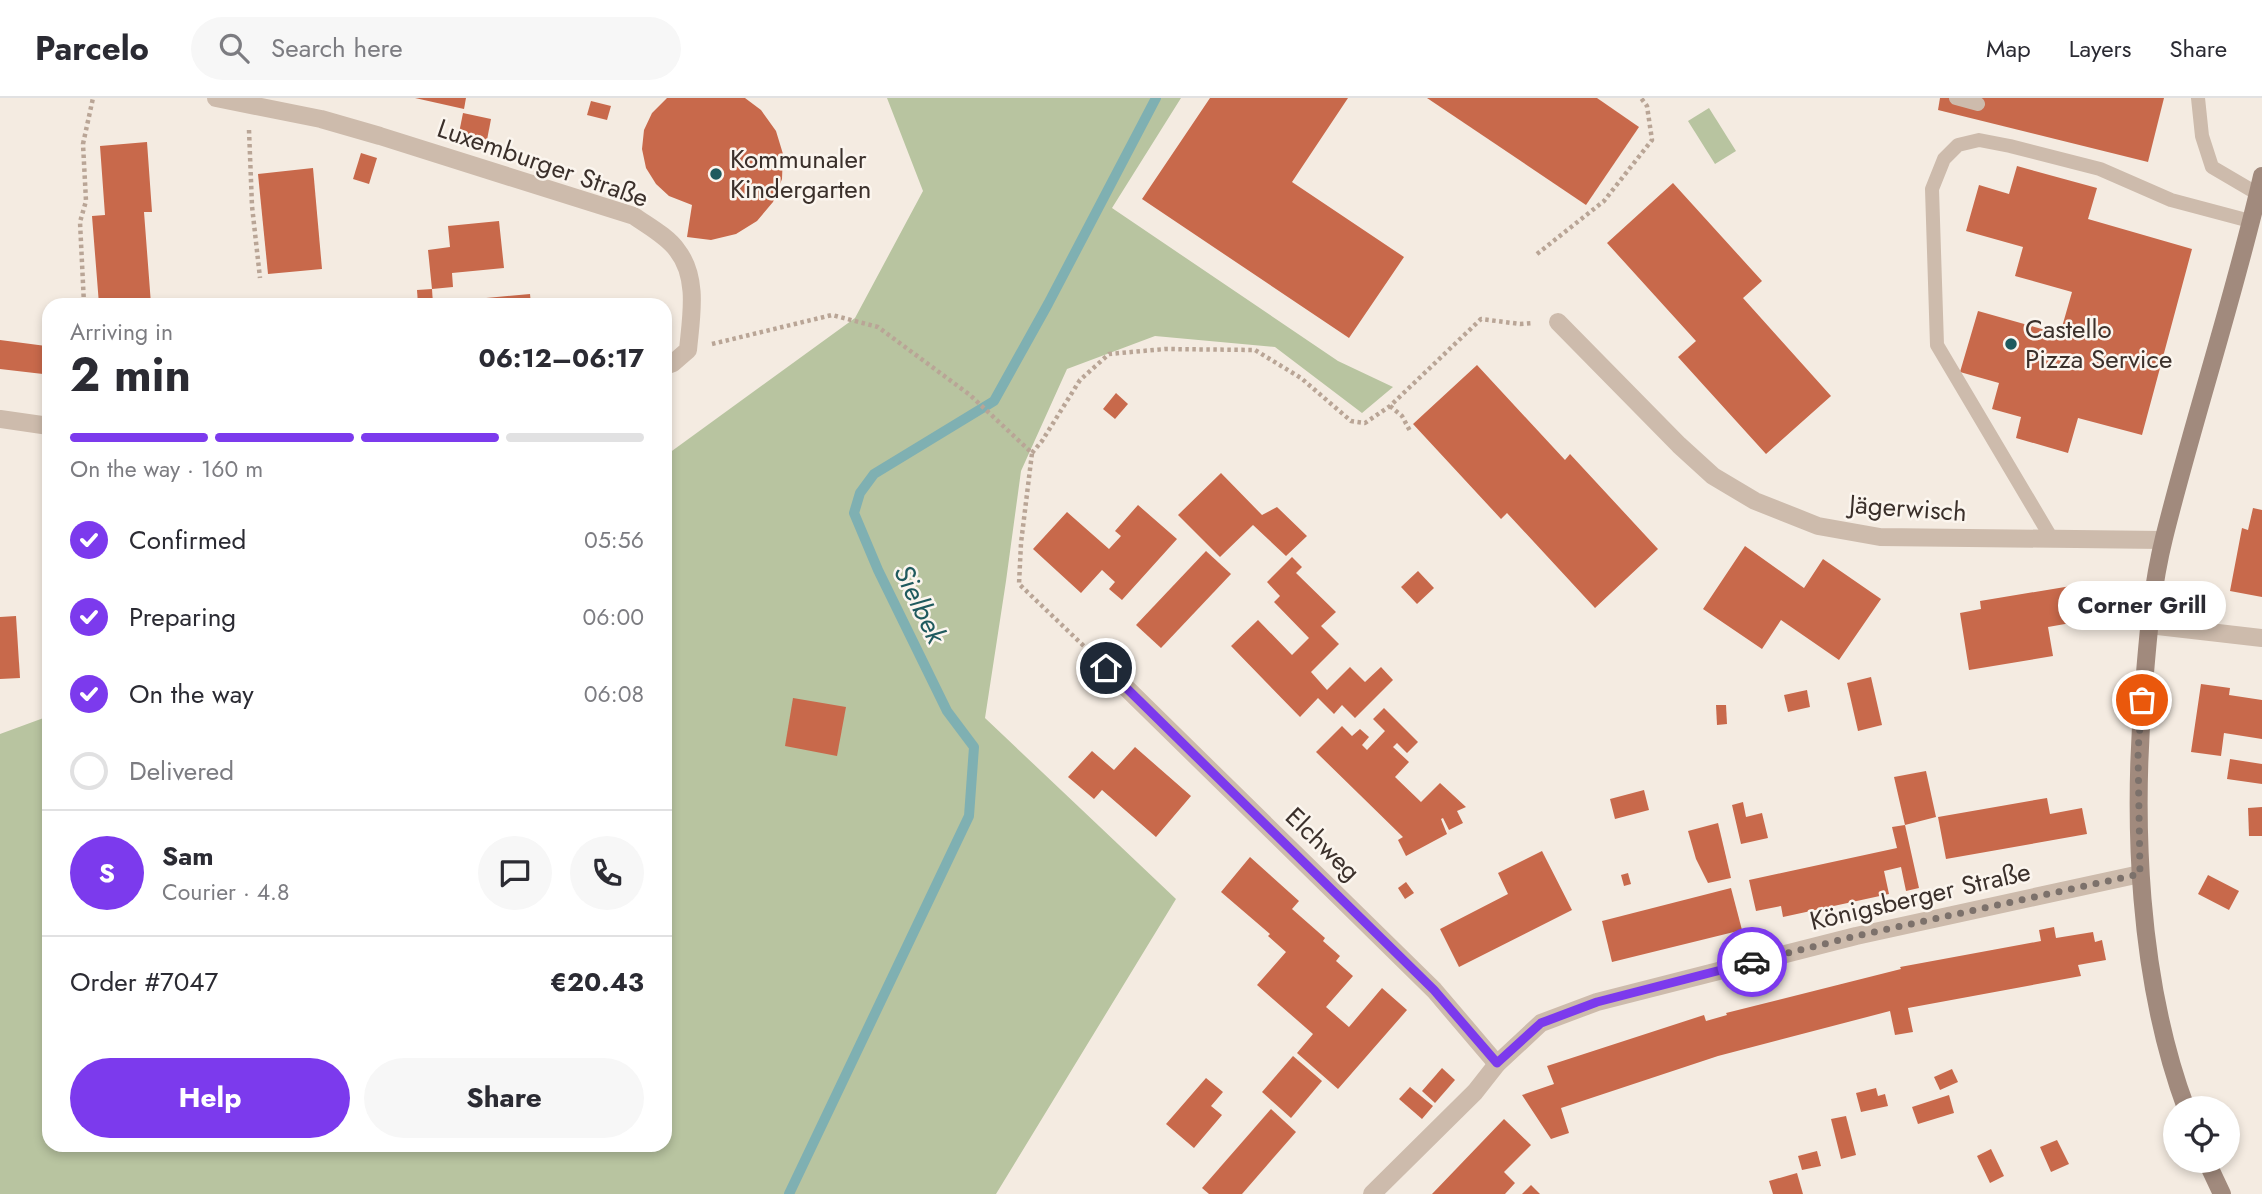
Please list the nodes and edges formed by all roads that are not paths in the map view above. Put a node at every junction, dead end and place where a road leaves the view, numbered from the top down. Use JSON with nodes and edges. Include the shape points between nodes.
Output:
{"nodes":[{"id":1,"x":216,"y":98,"type":"edge"},
{"id":2,"x":1956,"y":98,"type":"edge"},
{"id":3,"x":2198,"y":98,"type":"edge"},
{"id":4,"x":1978,"y":104,"type":"dead end"},
{"id":5,"x":2261,"y":188,"type":"edge"},
{"id":6,"x":2250,"y":220,"type":"junction"},
{"id":7,"x":1558,"y":321,"type":"road end"},
{"id":8,"x":672,"y":363,"type":"edge"},
{"id":9,"x":0,"y":419,"type":"edge"},
{"id":10,"x":42,"y":425,"type":"edge"},
{"id":11,"x":2052,"y":539,"type":"junction"},
{"id":12,"x":2163,"y":540,"type":"junction"},
{"id":13,"x":2149,"y":625,"type":"junction"},
{"id":14,"x":2262,"y":638,"type":"edge"},
{"id":15,"x":1106,"y":668,"type":"road end"},
{"id":16,"x":2140,"y":874,"type":"junction"},
{"id":17,"x":1497,"y":1063,"type":"junction"},
{"id":18,"x":2181,"y":1096,"type":"edge"},
{"id":19,"x":2212,"y":1173,"type":"edge"},
{"id":20,"x":1372,"y":1194,"type":"edge"},
{"id":21,"x":2222,"y":1194,"type":"edge"}],
"edges":[{"from":1,"to":8,"type":"street","name":"Luxemburger Straße","via":[[321,119],[634,216],[677,250],[688,272],[692,296],[688,350]]},
{"from":2,"to":4,"type":"lane"},
{"from":3,"to":5,"type":"lane","via":[[2212,167]]},
{"from":5,"to":6,"type":"main road"},
{"from":6,"to":11,"type":"lane","via":[[2171,200],[2100,169],[1979,140],[1958,145],[1944,159],[1932,190],[1937,345]]},
{"from":6,"to":12,"type":"main road"},
{"from":7,"to":11,"type":"street","name":"Jägerwisch","via":[[1679,445],[1713,476],[1755,501],[1818,526],[1880,537]]},
{"from":9,"to":10,"type":"street"},
{"from":11,"to":12,"type":"street","name":"Jägerwisch"},
{"from":12,"to":13,"type":"main road"},
{"from":13,"to":14,"type":"street"},
{"from":13,"to":16,"type":"main road","via":[[2138,751]]},
{"from":15,"to":17,"type":"street","name":"Elchweg","via":[[1434,990]]},
{"from":16,"to":17,"type":"street","name":"Königsberger Straße","via":[[1856,936],[1597,1002],[1541,1023]]},
{"from":16,"to":18,"type":"main road","via":[[2155,997]]},
{"from":17,"to":20,"type":"street","name":"Königsberger Straße","via":[[1475,1092]]},
{"from":19,"to":21,"type":"main road"}]}
